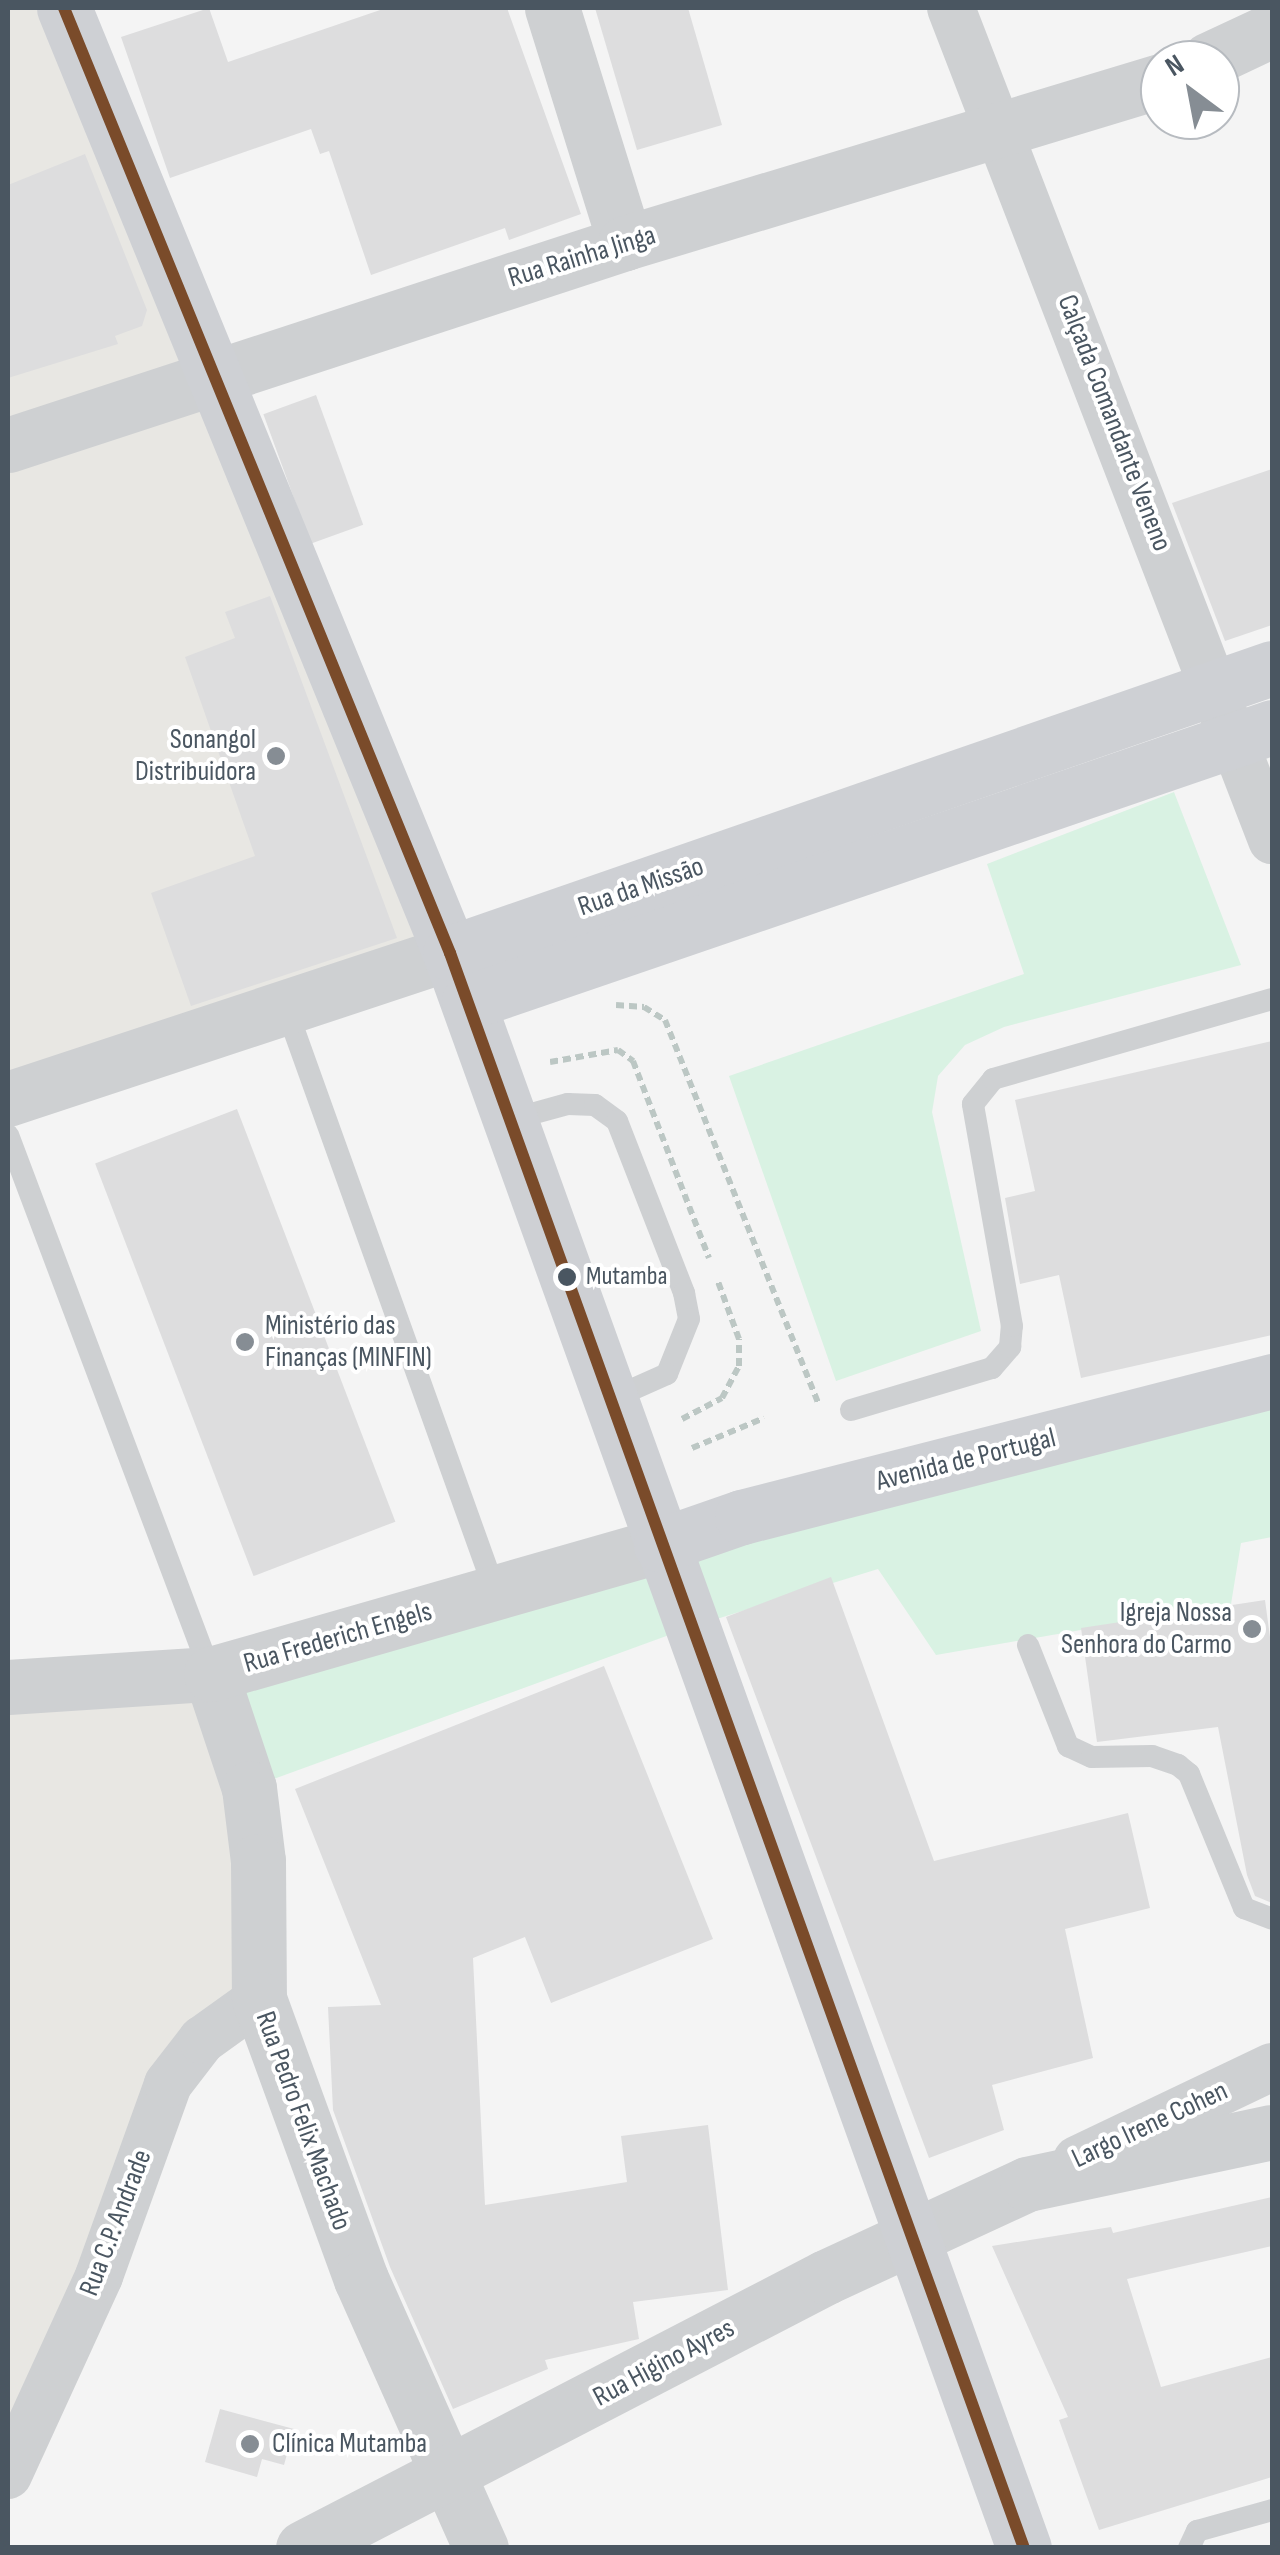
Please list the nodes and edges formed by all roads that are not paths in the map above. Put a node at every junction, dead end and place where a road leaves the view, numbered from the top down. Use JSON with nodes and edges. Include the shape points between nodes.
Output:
{"nodes":[{"id":1,"x":64,"y":8,"type":"edge"},
{"id":2,"x":552,"y":8,"type":"edge"},
{"id":3,"x":951,"y":8,"type":"edge"},
{"id":4,"x":1272,"y":30,"type":"edge"},
{"id":5,"x":1240,"y":45,"type":"edge"},
{"id":6,"x":1140,"y":87,"type":"edge"},
{"id":7,"x":1002,"y":132,"type":"junction"},
{"id":8,"x":625,"y":242,"type":"junction"},
{"id":9,"x":211,"y":374,"type":"junction"},
{"id":10,"x":8,"y":445,"type":"edge"},
{"id":11,"x":1272,"y":668,"type":"edge"},
{"id":12,"x":1216,"y":686,"type":"junction"},
{"id":13,"x":1255,"y":733,"type":"edge"},
{"id":14,"x":1272,"y":840,"type":"edge"},
{"id":15,"x":460,"y":977,"type":"junction"},
{"id":16,"x":1272,"y":999,"type":"edge"},
{"id":17,"x":286,"y":1008,"type":"junction"},
{"id":18,"x":8,"y":1099,"type":"edge"},
{"id":19,"x":513,"y":1119,"type":"junction"},
{"id":20,"x":8,"y":1135,"type":"edge"},
{"id":21,"x":1272,"y":1381,"type":"edge"},
{"id":22,"x":613,"y":1398,"type":"junction"},
{"id":23,"x":852,"y":1410,"type":"road end"},
{"id":24,"x":661,"y":1545,"type":"junction"},
{"id":25,"x":496,"y":1594,"type":"junction"},
{"id":26,"x":1028,"y":1645,"type":"dead end"},
{"id":27,"x":211,"y":1674,"type":"junction"},
{"id":28,"x":8,"y":1687,"type":"edge"},
{"id":29,"x":1272,"y":1919,"type":"edge"},
{"id":30,"x":259,"y":1999,"type":"junction"},
{"id":31,"x":1272,"y":2067,"type":"edge"},
{"id":32,"x":1272,"y":2132,"type":"edge"},
{"id":33,"x":1027,"y":2184,"type":"junction"},
{"id":34,"x":912,"y":2234,"type":"junction"},
{"id":35,"x":8,"y":2475,"type":"edge"},
{"id":36,"x":448,"y":2477,"type":"junction"},
{"id":37,"x":1272,"y":2510,"type":"edge"},
{"id":38,"x":303,"y":2548,"type":"edge"},
{"id":39,"x":482,"y":2548,"type":"edge"},
{"id":40,"x":1024,"y":2548,"type":"edge"},
{"id":41,"x":1188,"y":2548,"type":"edge"}],
"edges":[{"from":1,"to":9,"type":"main road"},
{"from":2,"to":8,"type":"street"},
{"from":3,"to":7,"type":"street","name":"Calçada Comandante Veneno"},
{"from":4,"to":5,"type":"street"},
{"from":6,"to":7,"type":"street","name":"Rua Rainha Jinga"},
{"from":7,"to":8,"type":"street","name":"Rua Rainha Jinga"},
{"from":7,"to":12,"type":"street","name":"Calçada Comandante Veneno"},
{"from":8,"to":9,"type":"street","name":"Rua Rainha Jinga"},
{"from":9,"to":10,"type":"street","name":"Rua Rainha Jinga"},
{"from":9,"to":15,"type":"main road"},
{"from":11,"to":12,"type":"main road","name":"Rua da Missão"},
{"from":12,"to":13,"type":"street","name":"Calçada Comandante Veneno"},
{"from":12,"to":15,"type":"main road","name":"Rua da Missão"},
{"from":13,"to":14,"type":"street","name":"Calçada Comandante Veneno"},
{"from":13,"to":15,"type":"main road","name":"Rua da Missão"},
{"from":15,"to":17,"type":"street","name":"Rua da Missão"},
{"from":15,"to":19,"type":"main road"},
{"from":16,"to":23,"type":"lane","via":[[993,1079],[973,1104],[1010,1346],[992,1368]]},
{"from":17,"to":18,"type":"street","name":"Rua da Missão"},
{"from":17,"to":25,"type":"lane"},
{"from":19,"to":22,"type":"main road"},
{"from":19,"to":22,"type":"lane","via":[[568,1104],[595,1105],[617,1121],[684,1292],[689,1319],[667,1374]]},
{"from":20,"to":27,"type":"lane"},
{"from":21,"to":24,"type":"main road","name":"Avenida de Portugal","via":[[742,1518]]},
{"from":22,"to":24,"type":"main road"},
{"from":24,"to":25,"type":"street","name":"Rua Frederich Engels"},
{"from":24,"to":34,"type":"main road"},
{"from":25,"to":27,"type":"street","name":"Rua Frederich Engels"},
{"from":26,"to":29,"type":"lane","via":[[1068,1746],[1092,1757],[1152,1756],[1189,1774],[1244,1908]]},
{"from":27,"to":28,"type":"street","name":"Rua Frederich Engels"},
{"from":27,"to":30,"type":"street","name":"Rua Pedro Felix Machado","via":[[249,1788],[258,1860]]},
{"from":30,"to":35,"type":"street","name":"Rua C.P. Andrade","via":[[202,2040],[168,2084],[99,2276]]},
{"from":30,"to":36,"type":"street","name":"Rua Pedro Felix Machado","via":[[361,2280]]},
{"from":31,"to":33,"type":"street","name":"Largo Irene Cohen"},
{"from":32,"to":33,"type":"street","name":"Rua Higino Ayres"},
{"from":33,"to":34,"type":"street","name":"Rua Higino Ayres"},
{"from":34,"to":36,"type":"street","name":"Rua Higino Ayres"},
{"from":34,"to":40,"type":"main road"},
{"from":36,"to":38,"type":"street","name":"Rua Higino Ayres"},
{"from":36,"to":39,"type":"street","name":"Rua Pedro Felix Machado"},
{"from":37,"to":41,"type":"lane","via":[[1197,2530]]}]}
